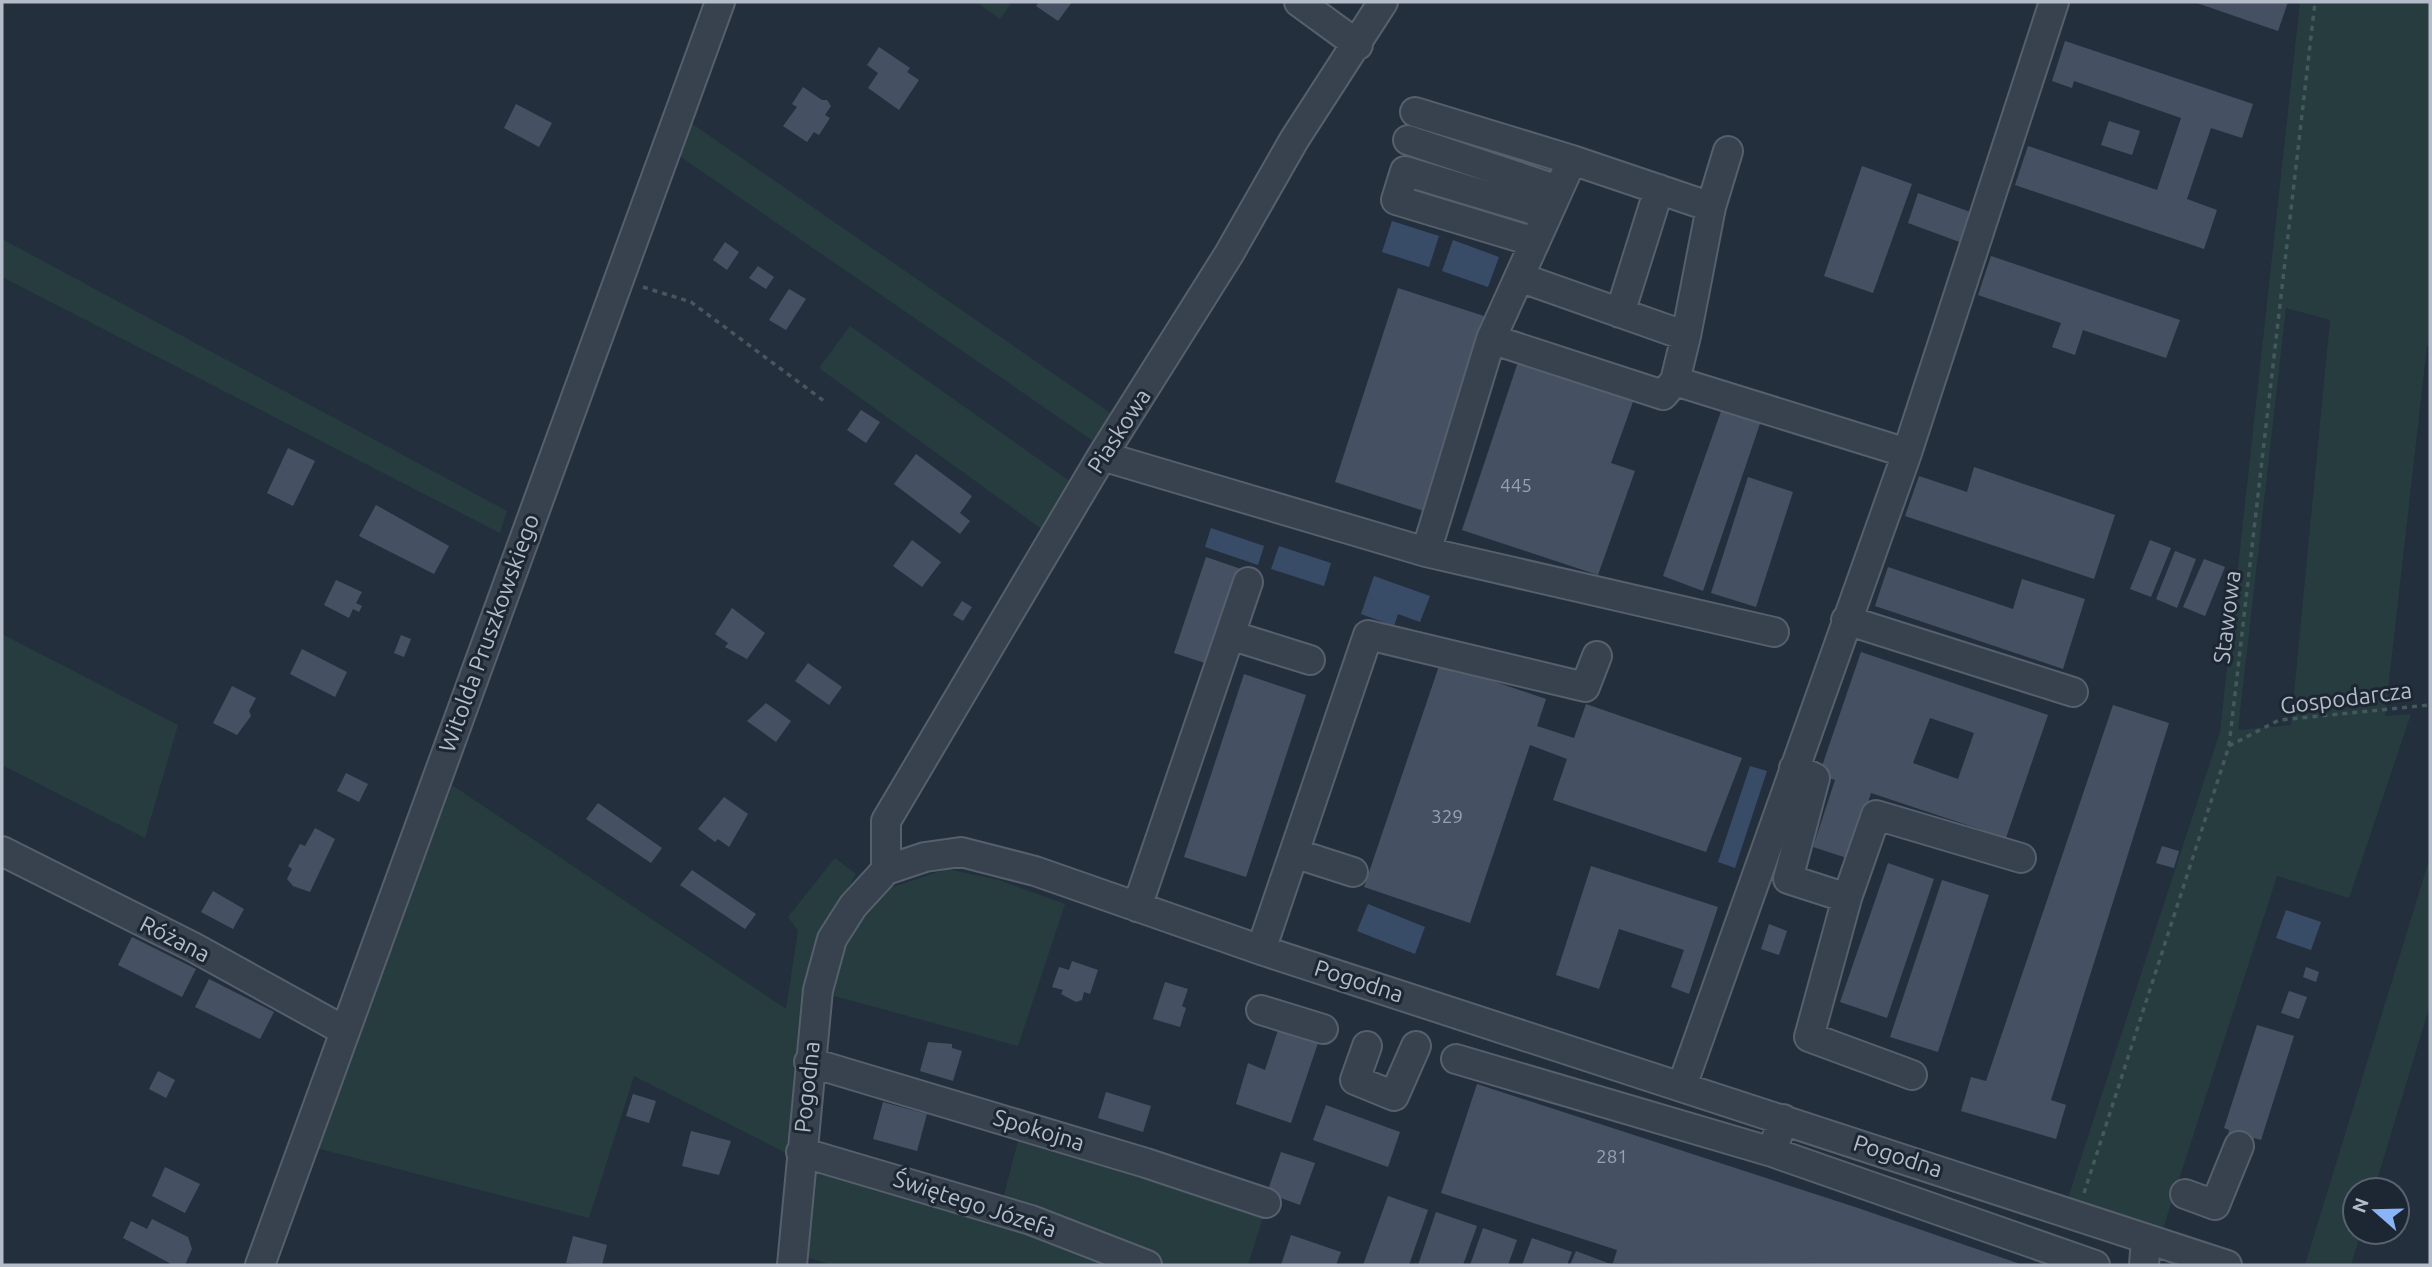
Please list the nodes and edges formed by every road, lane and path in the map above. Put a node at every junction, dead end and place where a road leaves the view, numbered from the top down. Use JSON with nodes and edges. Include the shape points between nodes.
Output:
{"nodes":[{"id":1,"x":720,"y":2,"type":"edge"},
{"id":2,"x":1299,"y":2,"type":"edge"},
{"id":3,"x":1383,"y":2,"type":"edge"},
{"id":4,"x":2054,"y":2,"type":"edge"},
{"id":5,"x":2315,"y":2,"type":"edge"},
{"id":6,"x":1358,"y":45,"type":"junction"},
{"id":7,"x":1415,"y":112,"type":"dead end"},
{"id":8,"x":1408,"y":140,"type":"dead end"},
{"id":9,"x":1728,"y":151,"type":"dead end"},
{"id":10,"x":1572,"y":160,"type":"junction"},
{"id":11,"x":1659,"y":189,"type":"junction"},
{"id":12,"x":1553,"y":202,"type":"junction"},
{"id":13,"x":1711,"y":207,"type":"junction"},
{"id":14,"x":1535,"y":242,"type":"junction"},
{"id":15,"x":621,"y":272,"type":"junction"},
{"id":16,"x":1519,"y":277,"type":"junction"},
{"id":17,"x":1620,"y":313,"type":"junction"},
{"id":18,"x":1686,"y":337,"type":"junction"},
{"id":19,"x":1491,"y":339,"type":"junction"},
{"id":20,"x":1675,"y":381,"type":"junction"},
{"id":21,"x":824,"y":401,"type":"dead end"},
{"id":22,"x":1907,"y":453,"type":"junction"},
{"id":23,"x":1102,"y":456,"type":"junction"},
{"id":24,"x":1426,"y":552,"type":"junction"},
{"id":25,"x":1248,"y":582,"type":"dead end"},
{"id":26,"x":1846,"y":620,"type":"junction"},
{"id":27,"x":1774,"y":632,"type":"dead end"},
{"id":28,"x":1230,"y":635,"type":"junction"},
{"id":29,"x":1597,"y":656,"type":"dead end"},
{"id":30,"x":1310,"y":660,"type":"dead end"},
{"id":31,"x":2073,"y":692,"type":"dead end"},
{"id":32,"x":2430,"y":705,"type":"edge"},
{"id":33,"x":2230,"y":746,"type":"junction"},
{"id":34,"x":1794,"y":768,"type":"junction"},
{"id":35,"x":2,"y":851,"type":"edge"},
{"id":36,"x":1294,"y":853,"type":"junction"},
{"id":37,"x":2021,"y":858,"type":"dead end"},
{"id":38,"x":886,"y":870,"type":"junction"},
{"id":39,"x":1353,"y":872,"type":"dead end"},
{"id":40,"x":1847,"y":898,"type":"junction"},
{"id":41,"x":1137,"y":907,"type":"junction"},
{"id":42,"x":1261,"y":950,"type":"junction"},
{"id":43,"x":1261,"y":1010,"type":"dead end"},
{"id":44,"x":1322,"y":1029,"type":"dead end"},
{"id":45,"x":345,"y":1031,"type":"junction"},
{"id":46,"x":1367,"y":1046,"type":"dead end"},
{"id":47,"x":1416,"y":1046,"type":"dead end"},
{"id":48,"x":1456,"y":1059,"type":"dead end"},
{"id":49,"x":809,"y":1062,"type":"junction"},
{"id":50,"x":1912,"y":1075,"type":"dead end"},
{"id":51,"x":1682,"y":1086,"type":"junction"},
{"id":52,"x":1783,"y":1119,"type":"junction"},
{"id":53,"x":2239,"y":1146,"type":"dead end"},
{"id":54,"x":801,"y":1152,"type":"junction"},
{"id":55,"x":1772,"y":1152,"type":"junction"},
{"id":56,"x":2185,"y":1194,"type":"dead end"},
{"id":57,"x":1266,"y":1203,"type":"dead end"},
{"id":58,"x":2077,"y":1215,"type":"junction"},
{"id":59,"x":2145,"y":1252,"type":"edge"},
{"id":60,"x":260,"y":1265,"type":"edge"},
{"id":61,"x":792,"y":1265,"type":"edge"},
{"id":62,"x":1147,"y":1265,"type":"edge"},
{"id":63,"x":2095,"y":1265,"type":"edge"},
{"id":64,"x":2227,"y":1265,"type":"edge"}],
"edges":[{"from":1,"to":15,"type":"street","name":"Witolda Pruszkowskiego"},
{"from":2,"to":6,"type":"street"},
{"from":3,"to":6,"type":"street","name":"Piaskowa"},
{"from":4,"to":22,"type":"street"},
{"from":5,"to":33,"type":"path","name":"Stawowa"},
{"from":6,"to":23,"type":"street","name":"Piaskowa","via":[[1294,140],[1229,254]]},
{"from":7,"to":10,"type":"street"},
{"from":8,"to":12,"type":"street"},
{"from":9,"to":13,"type":"street"},
{"from":10,"to":11,"type":"street"},
{"from":10,"to":12,"type":"street"},
{"from":11,"to":13,"type":"street"},
{"from":11,"to":17,"type":"street"},
{"from":12,"to":14,"type":"street"},
{"from":12,"to":14,"type":"street","via":[[1405,171],[1396,200]]},
{"from":13,"to":18,"type":"street"},
{"from":14,"to":16,"type":"street"},
{"from":15,"to":21,"type":"path","via":[[649,291],[691,302]]},
{"from":15,"to":45,"type":"street","name":"Witolda Pruszkowskiego"},
{"from":16,"to":17,"type":"street"},
{"from":16,"to":19,"type":"street"},
{"from":17,"to":18,"type":"street"},
{"from":18,"to":20,"type":"street"},
{"from":19,"to":20,"type":"street","via":[[1663,395]]},
{"from":19,"to":24,"type":"street"},
{"from":20,"to":22,"type":"street"},
{"from":22,"to":26,"type":"street"},
{"from":23,"to":24,"type":"street"},
{"from":23,"to":38,"type":"street","name":"Piaskowa","via":[[886,821]]},
{"from":24,"to":27,"type":"street"},
{"from":25,"to":28,"type":"street"},
{"from":26,"to":31,"type":"street"},
{"from":26,"to":34,"type":"street"},
{"from":28,"to":30,"type":"street"},
{"from":28,"to":41,"type":"street"},
{"from":29,"to":36,"type":"street","via":[[1585,687],[1368,635]]},
{"from":32,"to":33,"type":"path","name":"Gospodarcza","via":[[2279,720]]},
{"from":33,"to":58,"type":"path","name":"Stawowa"},
{"from":34,"to":40,"type":"street","via":[[1815,778],[1788,879]]},
{"from":34,"to":51,"type":"street"},
{"from":35,"to":45,"type":"street","name":"Różana","via":[[193,947]]},
{"from":36,"to":39,"type":"street"},
{"from":36,"to":42,"type":"street"},
{"from":37,"to":40,"type":"street","via":[[1876,816]]},
{"from":38,"to":41,"type":"street","name":"Pogodna","via":[[925,856],[961,852],[1035,871]]},
{"from":38,"to":49,"type":"street","name":"Pogodna","via":[[853,905],[832,939],[818,990]]},
{"from":40,"to":50,"type":"street","via":[[1809,1037]]},
{"from":41,"to":42,"type":"street","name":"Pogodna"},
{"from":42,"to":51,"type":"street","name":"Pogodna"},
{"from":43,"to":44,"type":"street"},
{"from":45,"to":60,"type":"street","name":"Witolda Pruszkowskiego"},
{"from":46,"to":47,"type":"street","via":[[1355,1080],[1394,1096]]},
{"from":48,"to":55,"type":"street"},
{"from":49,"to":54,"type":"street","name":"Pogodna"},
{"from":49,"to":57,"type":"street","name":"Spokojna"},
{"from":51,"to":52,"type":"street","name":"Pogodna"},
{"from":52,"to":55,"type":"street"},
{"from":52,"to":58,"type":"street","name":"Pogodna"},
{"from":53,"to":56,"type":"street","via":[[2216,1205]]},
{"from":54,"to":61,"type":"street","name":"Pogodna"},
{"from":54,"to":62,"type":"street","name":"Świętego Józefa","via":[[1031,1220]]},
{"from":55,"to":63,"type":"street"},
{"from":58,"to":59,"type":"street","name":"Pogodna"},
{"from":59,"to":64,"type":"street","name":"Pogodna"}]}
